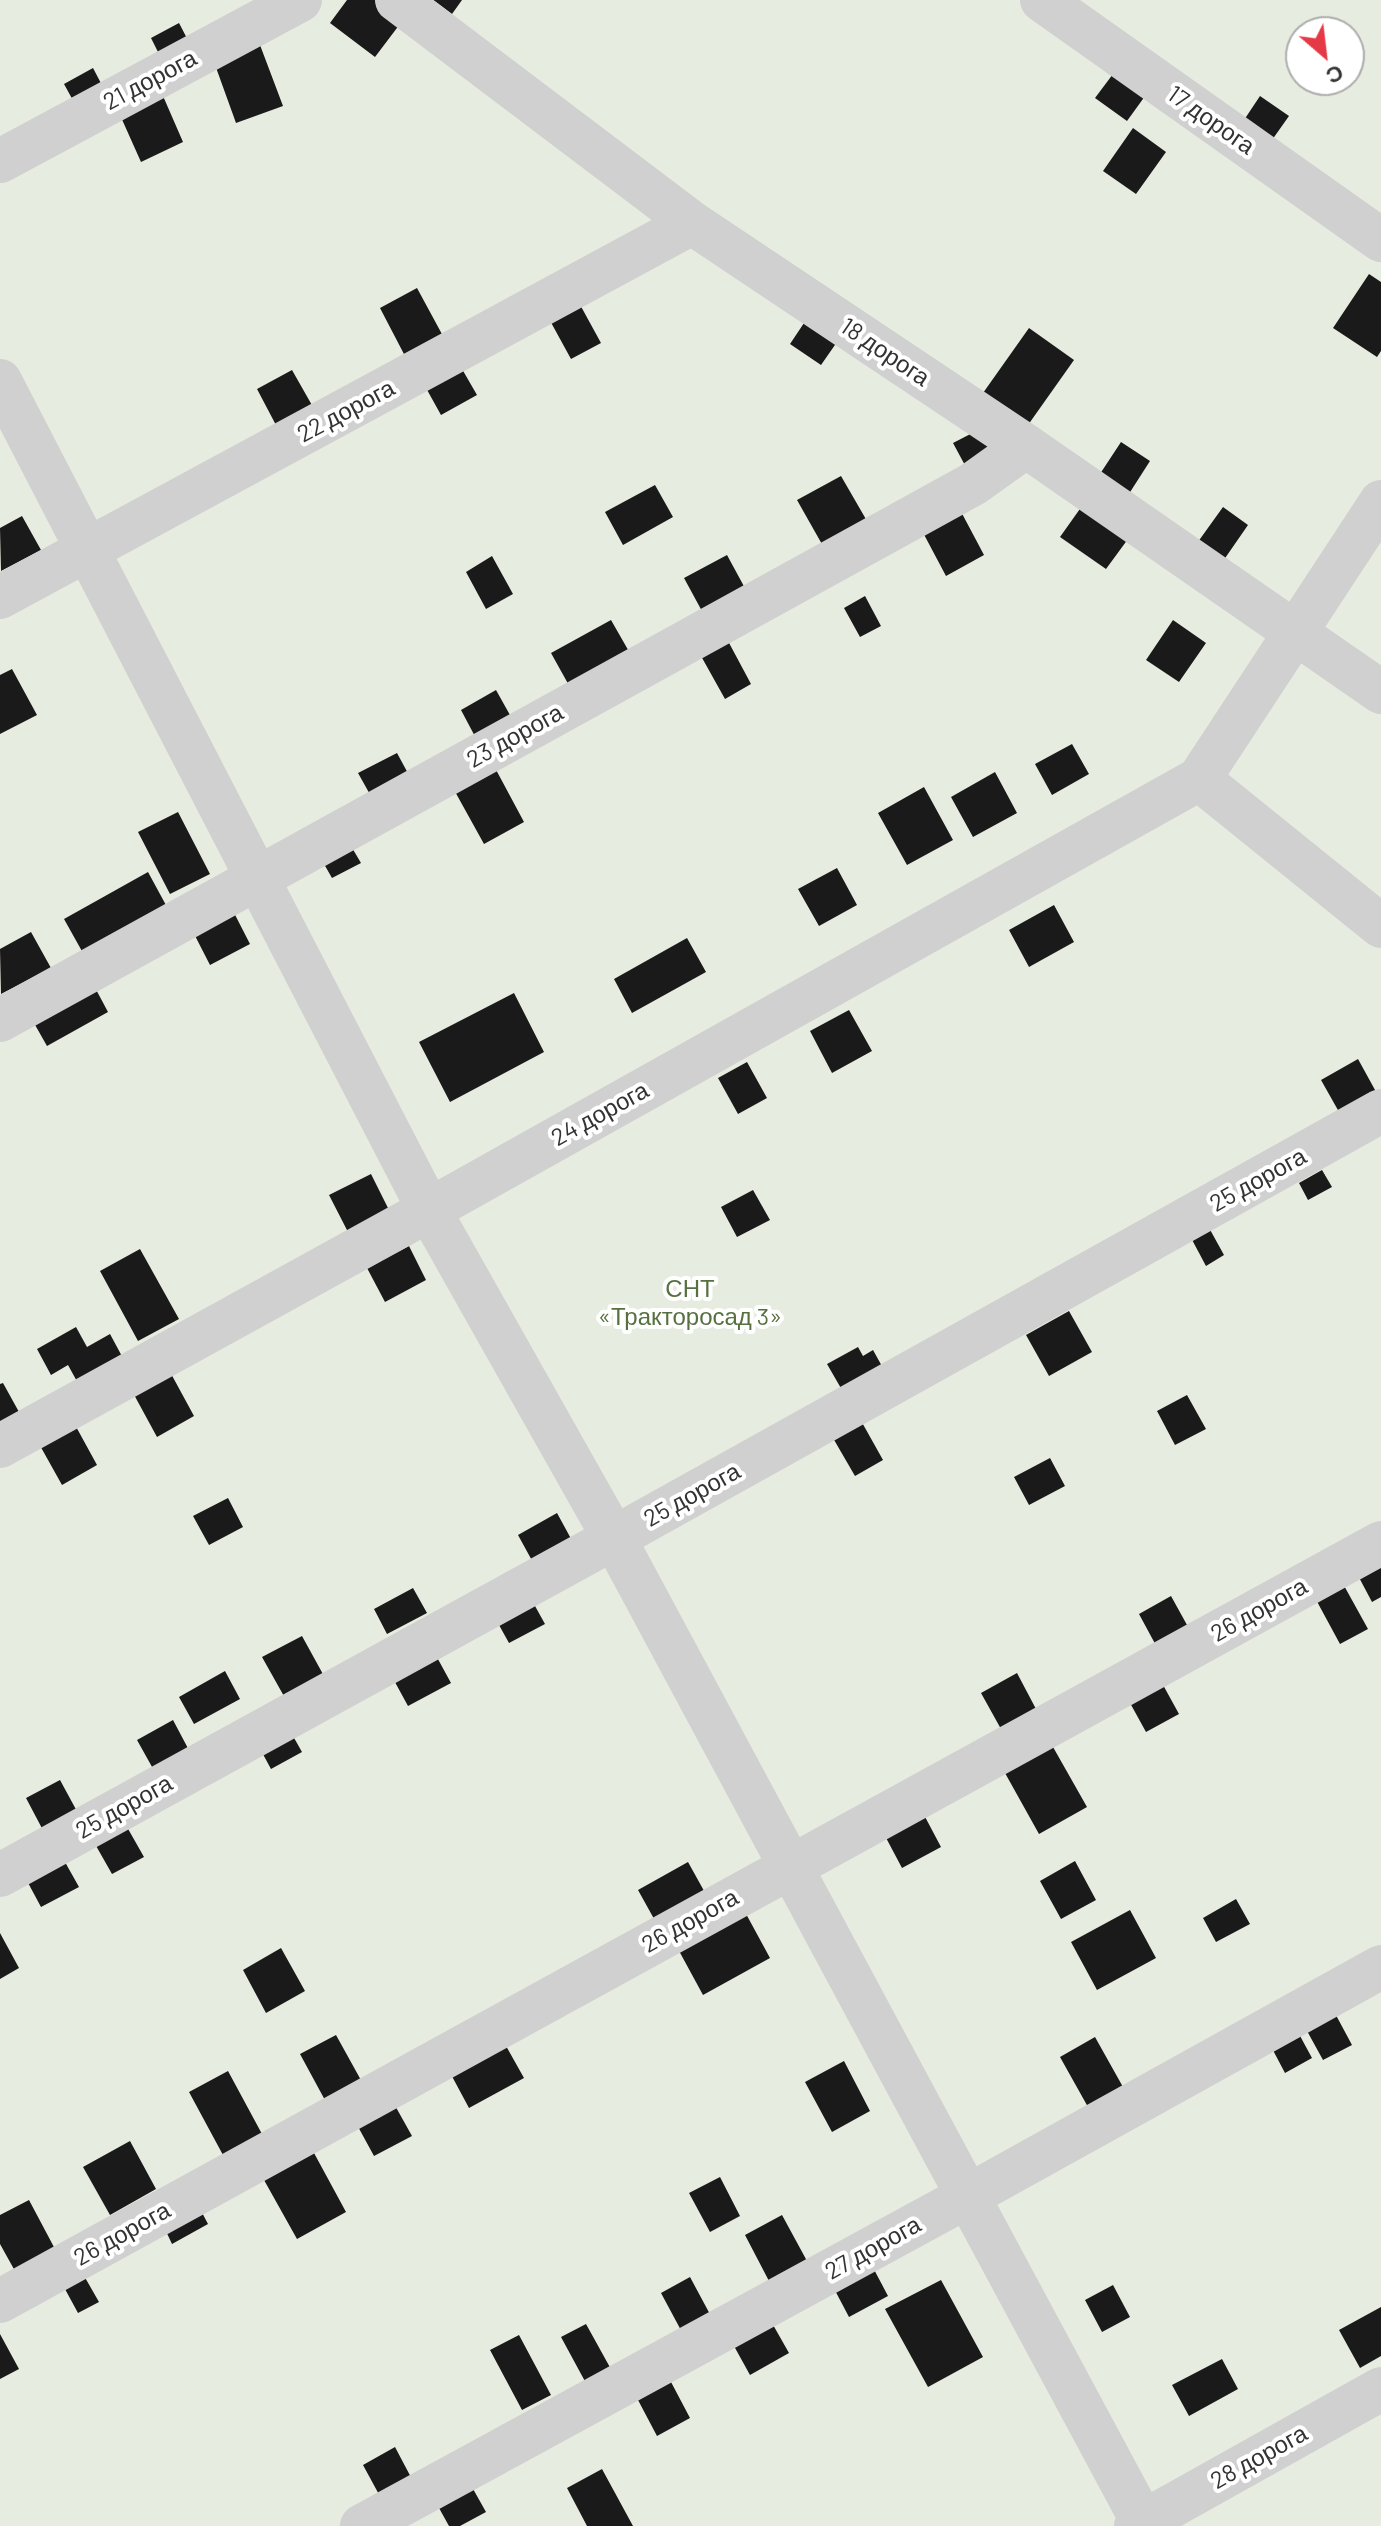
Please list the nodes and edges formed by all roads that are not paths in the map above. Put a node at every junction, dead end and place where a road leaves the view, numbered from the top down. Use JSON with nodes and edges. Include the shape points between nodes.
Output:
{"nodes":[{"id":1,"x":300,"y":0,"type":"edge"},
{"id":2,"x":397,"y":0,"type":"edge"},
{"id":3,"x":1042,"y":0,"type":"edge"},
{"id":4,"x":0,"y":161,"type":"edge"},
{"id":5,"x":692,"y":223,"type":"junction"},
{"id":6,"x":1381,"y":240,"type":"edge"},
{"id":7,"x":0,"y":381,"type":"edge"},
{"id":8,"x":1026,"y":446,"type":"junction"},
{"id":9,"x":1381,"y":502,"type":"edge"},
{"id":10,"x":87,"y":551,"type":"junction"},
{"id":11,"x":0,"y":597,"type":"edge"},
{"id":12,"x":1295,"y":632,"type":"junction"},
{"id":13,"x":1381,"y":692,"type":"edge"},
{"id":14,"x":1199,"y":779,"type":"junction"},
{"id":15,"x":257,"y":878,"type":"junction"},
{"id":16,"x":1381,"y":926,"type":"edge"},
{"id":17,"x":0,"y":1020,"type":"edge"},
{"id":18,"x":1381,"y":1111,"type":"edge"},
{"id":19,"x":429,"y":1210,"type":"junction"},
{"id":20,"x":0,"y":1446,"type":"edge"},
{"id":21,"x":614,"y":1538,"type":"junction"},
{"id":22,"x":1381,"y":1543,"type":"edge"},
{"id":23,"x":791,"y":1866,"type":"junction"},
{"id":24,"x":0,"y":1875,"type":"edge"},
{"id":25,"x":1381,"y":1967,"type":"edge"},
{"id":26,"x":968,"y":2196,"type":"junction"},
{"id":27,"x":0,"y":2301,"type":"edge"},
{"id":28,"x":1381,"y":2389,"type":"edge"},
{"id":29,"x":1142,"y":2525,"type":"edge"},
{"id":30,"x":362,"y":2526,"type":"edge"}],
"edges":[{"from":1,"to":4,"type":"street","name":"21 дорога"},
{"from":2,"to":5,"type":"street","name":"18 дорога"},
{"from":3,"to":6,"type":"street","name":"17 дорога"},
{"from":5,"to":8,"type":"street","name":"18 дорога"},
{"from":5,"to":10,"type":"street","name":"22 дорога"},
{"from":7,"to":10,"type":"street"},
{"from":8,"to":12,"type":"street","name":"18 дорога"},
{"from":8,"to":15,"type":"street","name":"23 дорога","via":[[973,484]]},
{"from":9,"to":12,"type":"street"},
{"from":10,"to":11,"type":"street","name":"22 дорога"},
{"from":10,"to":15,"type":"street"},
{"from":12,"to":13,"type":"street","name":"18 дорога"},
{"from":12,"to":14,"type":"street"},
{"from":14,"to":16,"type":"street"},
{"from":14,"to":19,"type":"street","name":"24 дорога"},
{"from":15,"to":17,"type":"street","name":"23 дорога"},
{"from":15,"to":19,"type":"street"},
{"from":18,"to":21,"type":"street","name":"25 дорога"},
{"from":19,"to":20,"type":"street","name":"24 дорога"},
{"from":19,"to":21,"type":"street"},
{"from":21,"to":23,"type":"street"},
{"from":21,"to":24,"type":"street","name":"25 дорога"},
{"from":22,"to":23,"type":"street","name":"26 дорога"},
{"from":23,"to":26,"type":"street"},
{"from":23,"to":27,"type":"street","name":"26 дорога"},
{"from":25,"to":26,"type":"street","name":"27 дорога"},
{"from":26,"to":29,"type":"street"},
{"from":26,"to":30,"type":"street","name":"27 дорога"},
{"from":28,"to":29,"type":"street","name":"28 дорога"}]}
